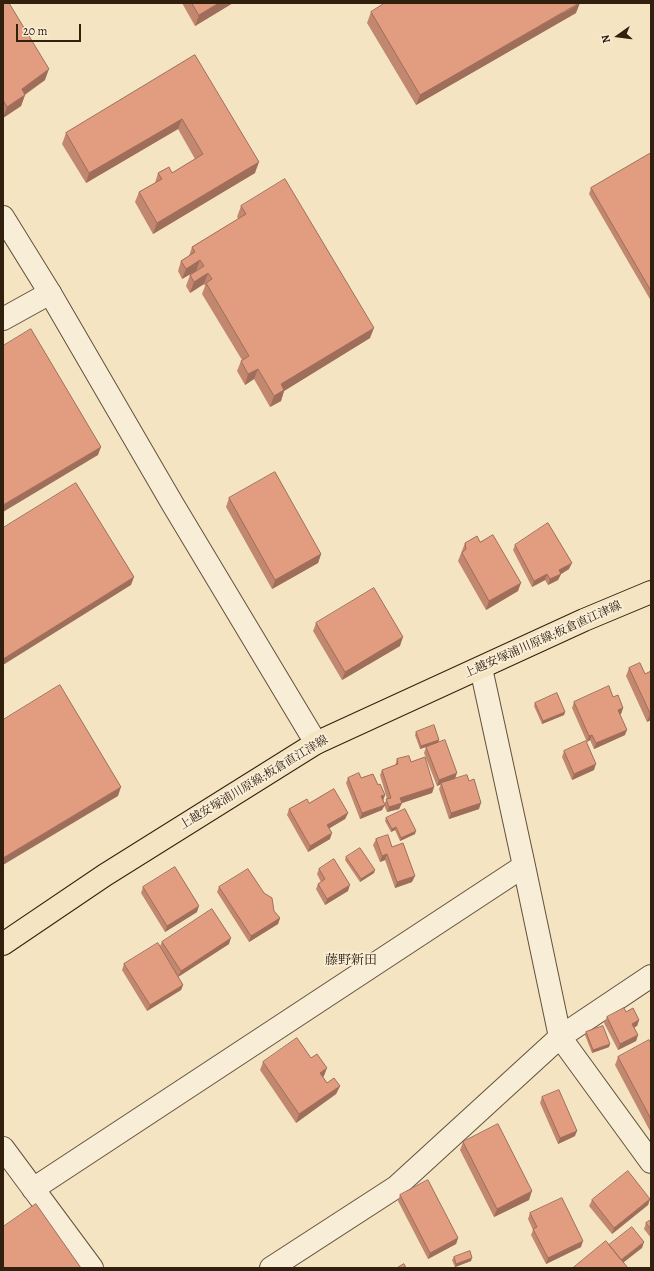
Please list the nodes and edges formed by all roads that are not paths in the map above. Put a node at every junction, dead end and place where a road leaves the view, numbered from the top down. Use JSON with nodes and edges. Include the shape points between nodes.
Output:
{"nodes":[{"id":1,"x":3,"y":217,"type":"edge"},
{"id":2,"x":50,"y":293,"type":"junction"},
{"id":3,"x":3,"y":319,"type":"edge"},
{"id":4,"x":651,"y":592,"type":"edge"},
{"id":5,"x":481,"y":668,"type":"junction"},
{"id":6,"x":316,"y":743,"type":"junction"},
{"id":7,"x":524,"y":866,"type":"junction"},
{"id":8,"x":3,"y":944,"type":"edge"},
{"id":9,"x":651,"y":976,"type":"edge"},
{"id":10,"x":560,"y":1037,"type":"junction"},
{"id":11,"x":3,"y":1148,"type":"edge"},
{"id":12,"x":651,"y":1162,"type":"edge"},
{"id":13,"x":33,"y":1189,"type":"junction"},
{"id":14,"x":92,"y":1268,"type":"edge"},
{"id":15,"x":271,"y":1268,"type":"edge"}],
"edges":[{"from":1,"to":2,"type":"street"},
{"from":2,"to":3,"type":"street"},
{"from":2,"to":6,"type":"street"},
{"from":4,"to":5,"type":"main road","name":"上越安塚浦川原線;板倉直江津線"},
{"from":5,"to":6,"type":"main road","name":"上越安塚浦川原線;板倉直江津線"},
{"from":5,"to":7,"type":"street"},
{"from":6,"to":8,"type":"main road","name":"上越安塚浦川原線;板倉直江津線","via":[[105,875]]},
{"from":7,"to":10,"type":"street"},
{"from":7,"to":13,"type":"street"},
{"from":9,"to":10,"type":"street"},
{"from":10,"to":12,"type":"street"},
{"from":10,"to":15,"type":"street","via":[[396,1186]]},
{"from":11,"to":13,"type":"street"},
{"from":13,"to":14,"type":"street"}]}
